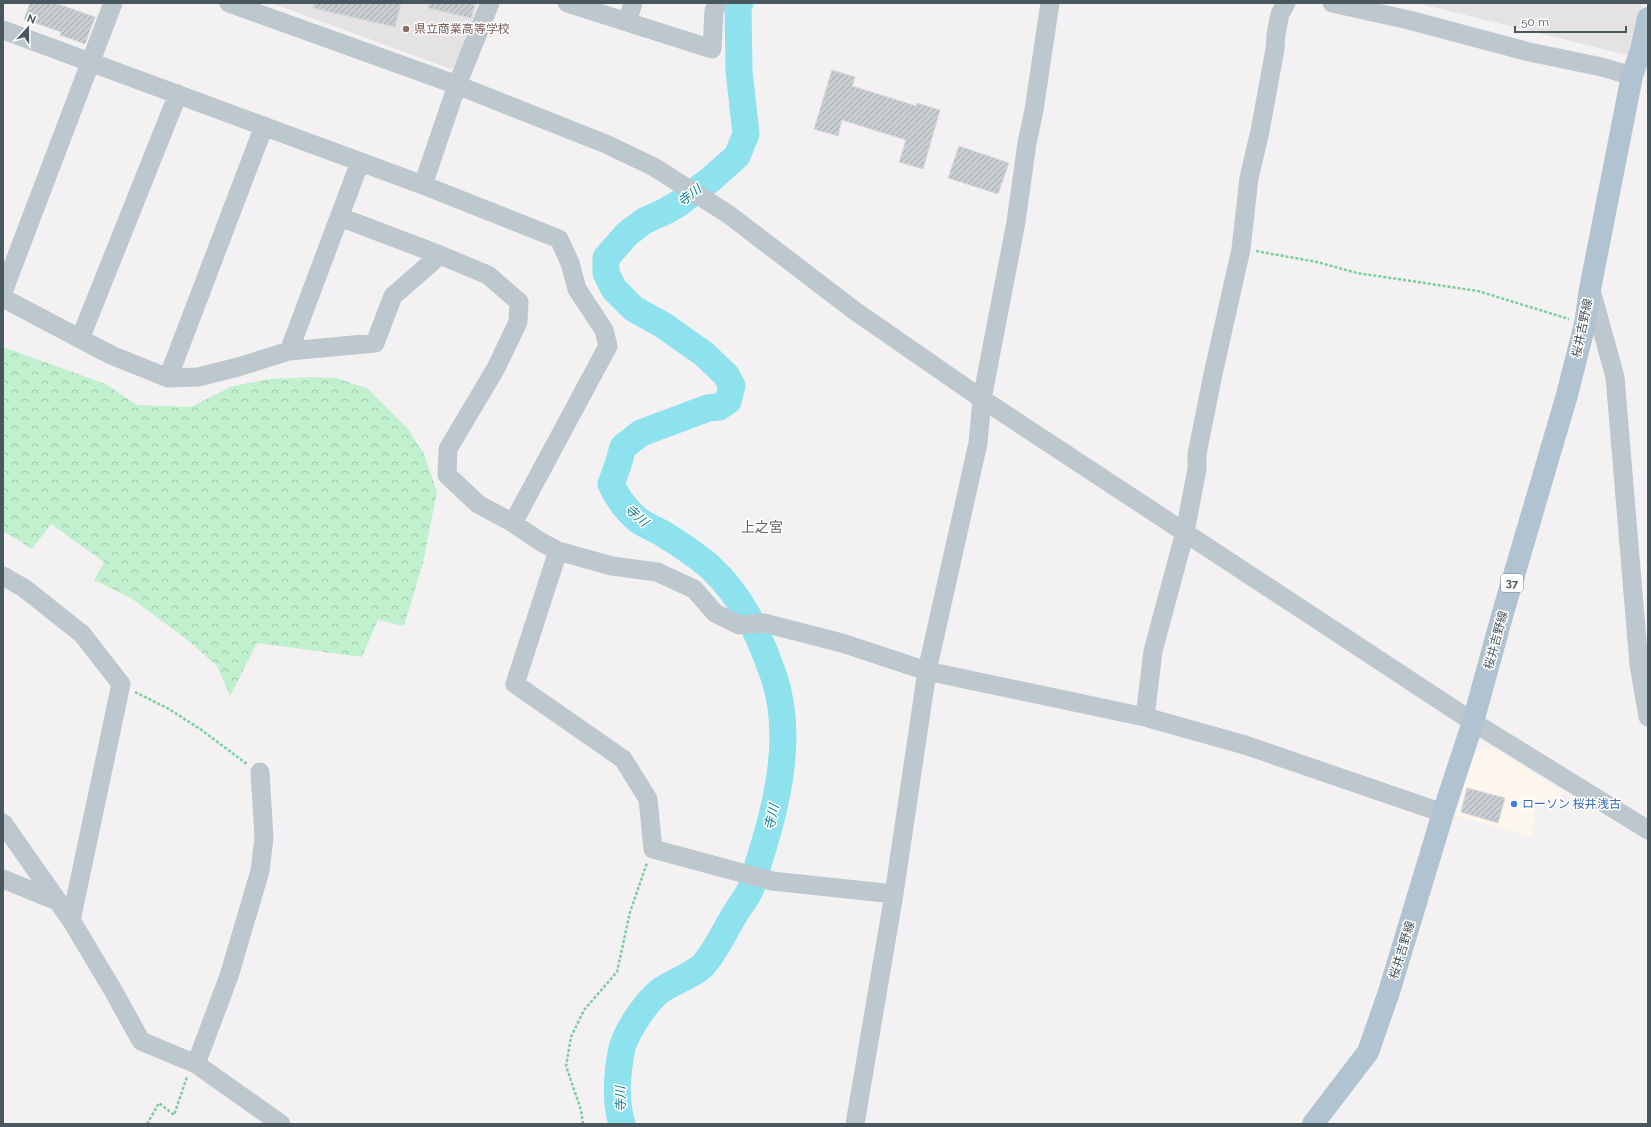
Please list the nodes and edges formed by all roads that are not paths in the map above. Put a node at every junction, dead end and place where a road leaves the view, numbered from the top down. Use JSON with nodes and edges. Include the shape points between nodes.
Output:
{"nodes":[{"id":1,"x":113,"y":3,"type":"edge"},
{"id":2,"x":229,"y":3,"type":"edge"},
{"id":3,"x":490,"y":3,"type":"edge"},
{"id":4,"x":567,"y":3,"type":"edge"},
{"id":5,"x":633,"y":3,"type":"edge"},
{"id":6,"x":717,"y":3,"type":"edge"},
{"id":7,"x":1050,"y":3,"type":"edge"},
{"id":8,"x":1286,"y":3,"type":"edge"},
{"id":9,"x":1332,"y":3,"type":"edge"},
{"id":10,"x":1648,"y":18,"type":"edge"},
{"id":11,"x":627,"y":22,"type":"junction"},
{"id":12,"x":3,"y":30,"type":"edge"},
{"id":13,"x":90,"y":62,"type":"junction"},
{"id":14,"x":1632,"y":76,"type":"junction"},
{"id":15,"x":457,"y":85,"type":"junction"},
{"id":16,"x":178,"y":94,"type":"junction"},
{"id":17,"x":264,"y":126,"type":"junction"},
{"id":18,"x":360,"y":162,"type":"junction"},
{"id":19,"x":423,"y":185,"type":"junction"},
{"id":20,"x":340,"y":217,"type":"junction"},
{"id":21,"x":440,"y":255,"type":"junction"},
{"id":22,"x":1590,"y":289,"type":"junction"},
{"id":23,"x":3,"y":292,"type":"edge"},
{"id":24,"x":3,"y":298,"type":"edge"},
{"id":25,"x":80,"y":339,"type":"junction"},
{"id":26,"x":289,"y":351,"type":"junction"},
{"id":27,"x":168,"y":378,"type":"junction"},
{"id":28,"x":982,"y":399,"type":"junction"},
{"id":29,"x":513,"y":522,"type":"junction"},
{"id":30,"x":1185,"y":532,"type":"junction"},
{"id":31,"x":558,"y":551,"type":"junction"},
{"id":32,"x":3,"y":576,"type":"edge"},
{"id":33,"x":927,"y":672,"type":"junction"},
{"id":34,"x":1145,"y":717,"type":"junction"},
{"id":35,"x":1648,"y":717,"type":"edge"},
{"id":36,"x":1474,"y":722,"type":"junction"},
{"id":37,"x":260,"y":772,"type":"road end"},
{"id":38,"x":1443,"y":813,"type":"junction"},
{"id":39,"x":3,"y":823,"type":"edge"},
{"id":40,"x":1648,"y":830,"type":"edge"},
{"id":41,"x":3,"y":879,"type":"edge"},
{"id":42,"x":894,"y":894,"type":"junction"},
{"id":43,"x":57,"y":901,"type":"junction"},
{"id":44,"x":70,"y":920,"type":"junction"},
{"id":45,"x":194,"y":1064,"type":"junction"},
{"id":46,"x":281,"y":1124,"type":"edge"},
{"id":47,"x":855,"y":1124,"type":"edge"},
{"id":48,"x":1313,"y":1124,"type":"edge"}],
"edges":[{"from":1,"to":13,"type":"street"},
{"from":2,"to":15,"type":"street"},
{"from":3,"to":15,"type":"street"},
{"from":4,"to":11,"type":"street"},
{"from":5,"to":11,"type":"street"},
{"from":6,"to":11,"type":"street","via":[[714,11],[712,49]]},
{"from":7,"to":28,"type":"street","via":[[1016,222]]},
{"from":8,"to":30,"type":"street","via":[[1280,14],[1260,131],[1249,178],[1242,249],[1213,374]]},
{"from":9,"to":14,"type":"street"},
{"from":10,"to":14,"type":"main road","name":"桜井吉野線","number":"37"},
{"from":12,"to":13,"type":"street"},
{"from":13,"to":16,"type":"street"},
{"from":13,"to":23,"type":"street"},
{"from":14,"to":22,"type":"main road","name":"桜井吉野線","number":"37"},
{"from":15,"to":19,"type":"street"},
{"from":15,"to":28,"type":"street","via":[[606,144],[654,167],[728,214],[855,311]]},
{"from":16,"to":17,"type":"street"},
{"from":16,"to":25,"type":"street"},
{"from":17,"to":18,"type":"street"},
{"from":17,"to":27,"type":"street"},
{"from":18,"to":19,"type":"street"},
{"from":18,"to":20,"type":"street"},
{"from":19,"to":29,"type":"street","via":[[559,239],[570,263],[577,288],[604,330],[608,346]]},
{"from":20,"to":21,"type":"street"},
{"from":20,"to":26,"type":"street"},
{"from":21,"to":26,"type":"street","via":[[393,296],[375,343]]},
{"from":21,"to":29,"type":"street","via":[[488,276],[519,302],[515,329],[496,368],[448,449],[447,475],[478,504]]},
{"from":22,"to":35,"type":"street","via":[[1615,377],[1639,665]]},
{"from":22,"to":36,"type":"main road","name":"桜井吉野線","number":"37","via":[[1568,395],[1502,616]]},
{"from":24,"to":25,"type":"street"},
{"from":25,"to":27,"type":"street","via":[[111,355]]},
{"from":26,"to":27,"type":"street","via":[[198,377]]},
{"from":28,"to":30,"type":"street"},
{"from":28,"to":33,"type":"street","via":[[978,443]]},
{"from":29,"to":31,"type":"street"},
{"from":30,"to":34,"type":"street","via":[[1153,651]]},
{"from":30,"to":36,"type":"street"},
{"from":31,"to":33,"type":"street","via":[[612,566],[657,572],[694,589],[716,613],[739,625],[764,623],[842,643]]},
{"from":31,"to":42,"type":"street","via":[[515,684],[623,759],[648,799],[653,849],[772,881]]},
{"from":32,"to":44,"type":"street","via":[[24,588],[82,634],[121,684]]},
{"from":33,"to":34,"type":"street"},
{"from":33,"to":42,"type":"street"},
{"from":34,"to":38,"type":"street","via":[[1245,745]]},
{"from":36,"to":38,"type":"main road","name":"桜井吉野線","number":"37"},
{"from":36,"to":40,"type":"street"},
{"from":37,"to":45,"type":"street","via":[[264,838],[260,870],[229,976]]},
{"from":38,"to":48,"type":"main road","name":"桜井吉野線","number":"37","via":[[1389,992],[1368,1052]]},
{"from":39,"to":43,"type":"street"},
{"from":41,"to":43,"type":"street"},
{"from":42,"to":47,"type":"street"},
{"from":43,"to":44,"type":"street"},
{"from":44,"to":45,"type":"street","via":[[141,1041]]},
{"from":45,"to":46,"type":"street"}]}
